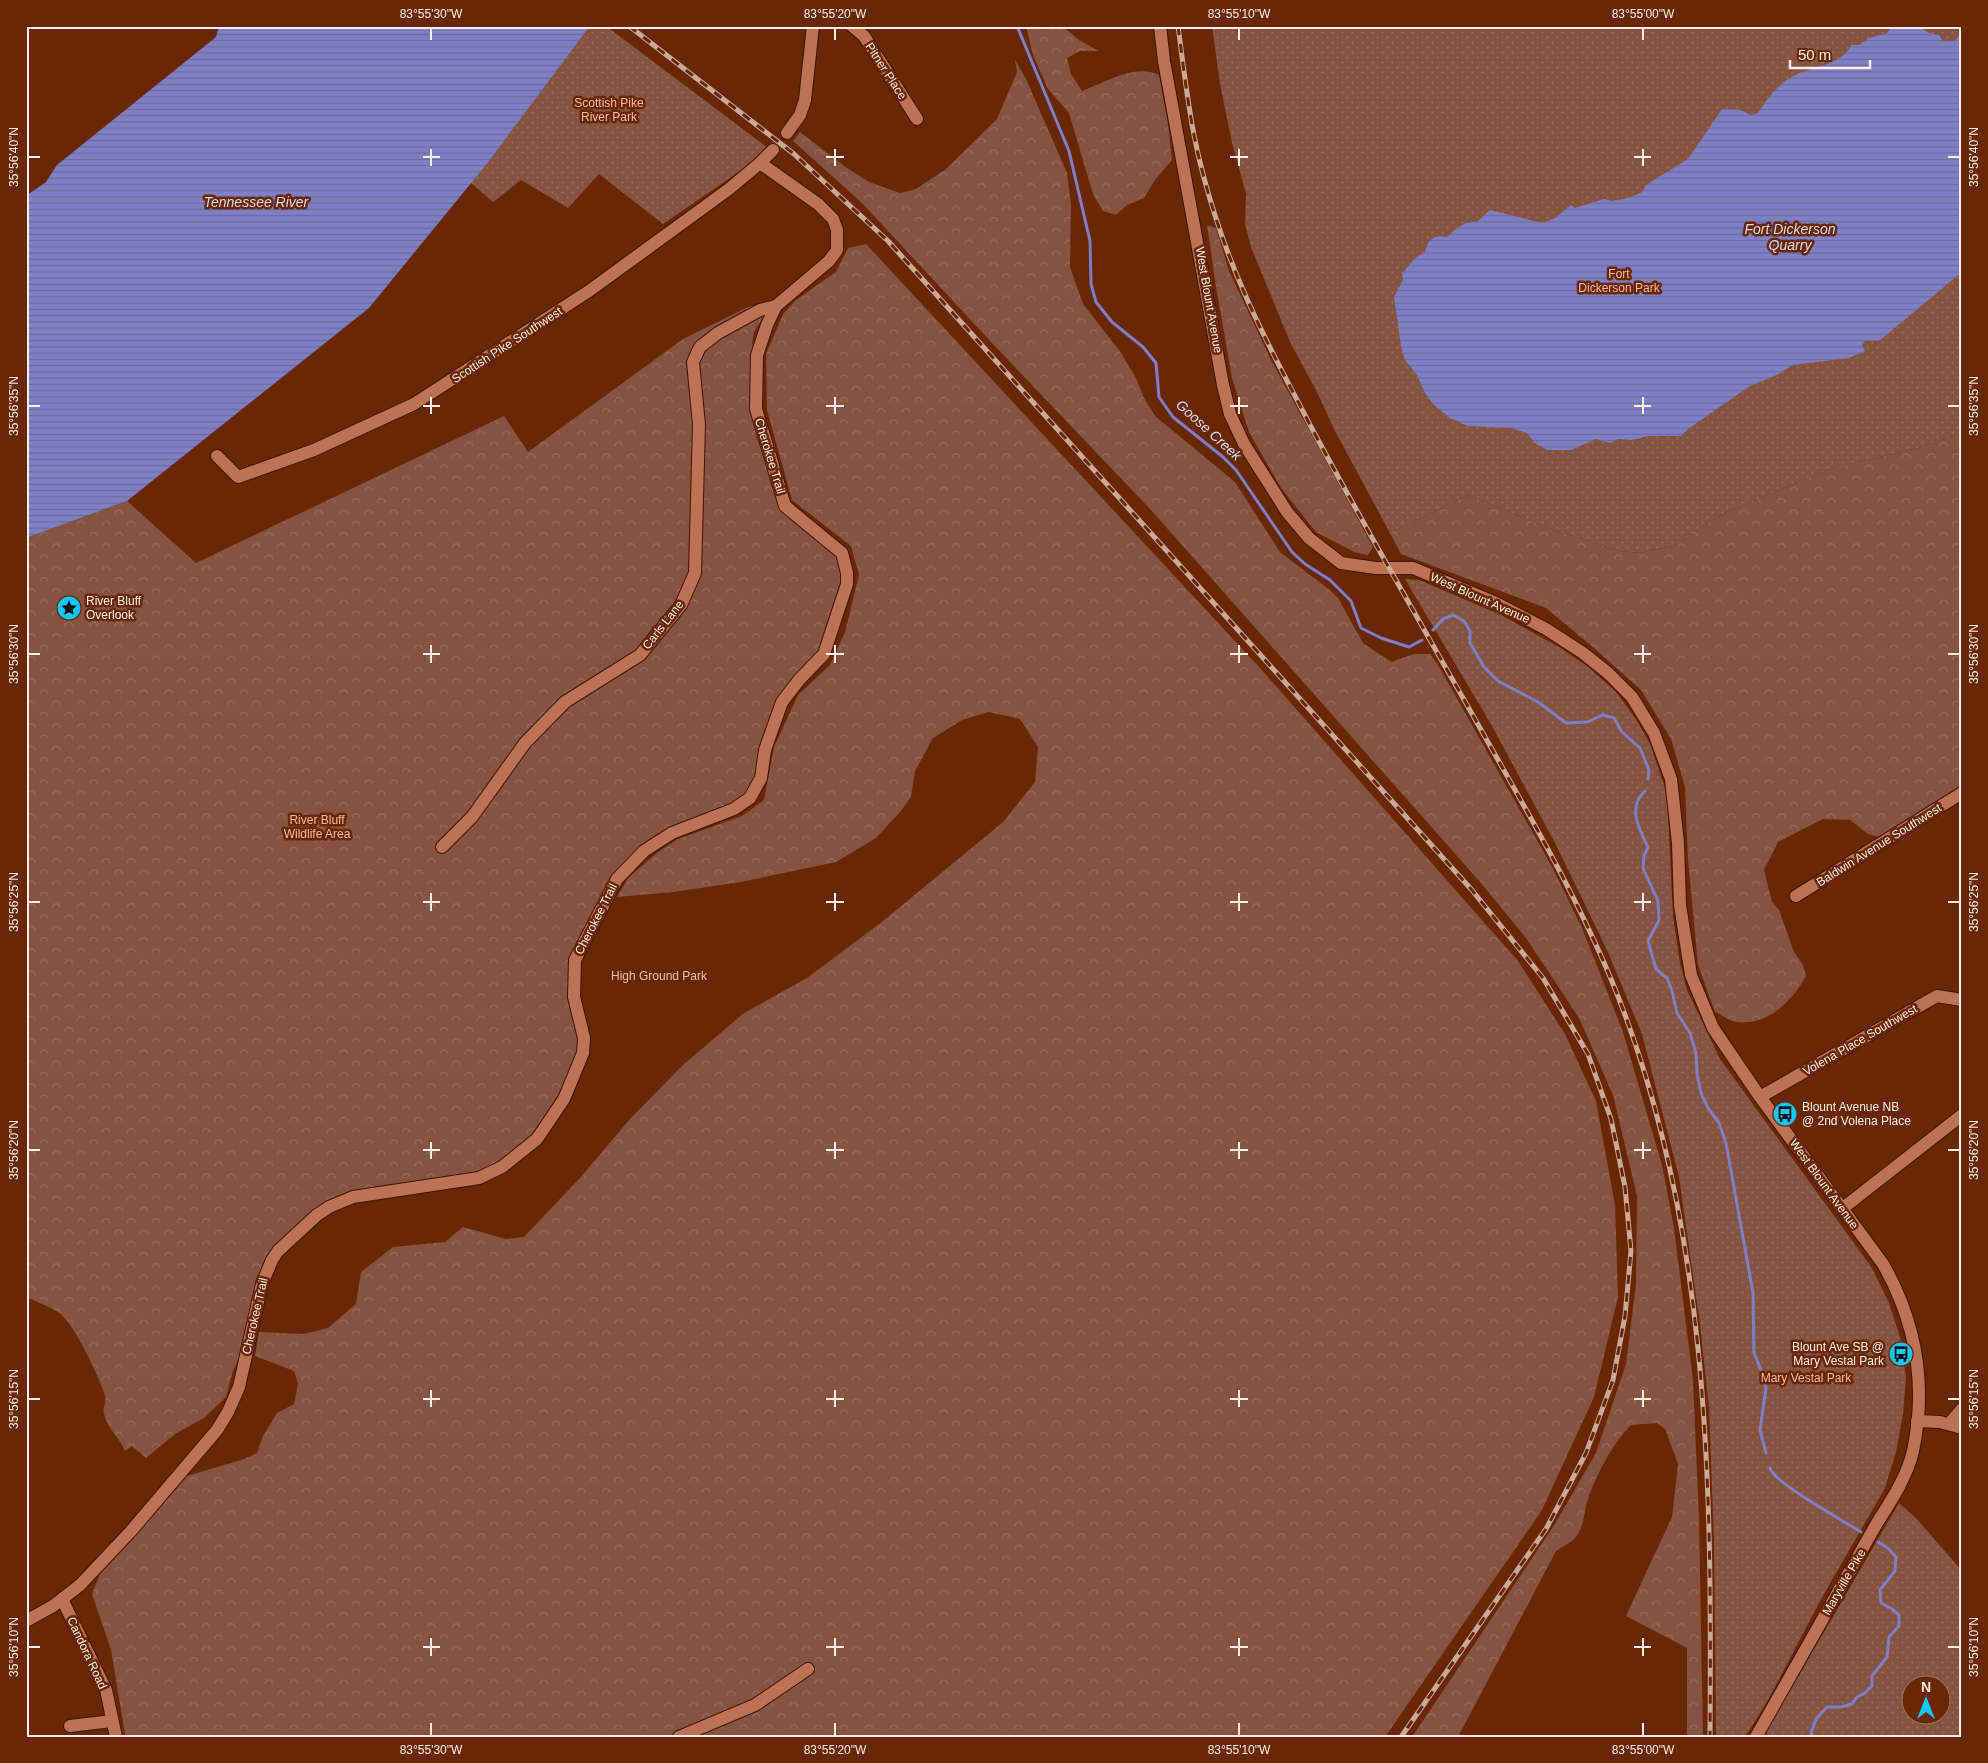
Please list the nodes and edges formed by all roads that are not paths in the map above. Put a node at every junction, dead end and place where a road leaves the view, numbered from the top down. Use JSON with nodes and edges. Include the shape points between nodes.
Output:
{"nodes":[{"id":1,"x":813,"y":26,"type":"edge"},
{"id":2,"x":852,"y":26,"type":"edge"},
{"id":3,"x":1160,"y":26,"type":"edge"},
{"id":4,"x":917,"y":119,"type":"dead end"},
{"id":5,"x":787,"y":133,"type":"tunnel mouth"},
{"id":6,"x":773,"y":150,"type":"tunnel mouth"},
{"id":7,"x":760,"y":163,"type":"junction"},
{"id":8,"x":776,"y":306,"type":"junction"},
{"id":9,"x":217,"y":456,"type":"dead end"},
{"id":10,"x":1962,"y":793,"type":"edge"},
{"id":11,"x":442,"y":847,"type":"dead end"},
{"id":12,"x":1796,"y":896,"type":"dead end"},
{"id":13,"x":1962,"y":1000,"type":"edge"},
{"id":14,"x":1760,"y":1097,"type":"junction"},
{"id":15,"x":1962,"y":1115,"type":"edge"},
{"id":16,"x":1843,"y":1208,"type":"junction"},
{"id":17,"x":1962,"y":1409,"type":"edge"},
{"id":18,"x":1917,"y":1421,"type":"junction"},
{"id":19,"x":1949,"y":1424,"type":"junction"},
{"id":20,"x":1962,"y":1428,"type":"edge"},
{"id":21,"x":62,"y":1599,"type":"junction"},
{"id":22,"x":26,"y":1621,"type":"edge"},
{"id":23,"x":808,"y":1669,"type":"dead end"},
{"id":24,"x":112,"y":1721,"type":"junction"},
{"id":25,"x":70,"y":1726,"type":"dead end"},
{"id":26,"x":116,"y":1737,"type":"edge"},
{"id":27,"x":679,"y":1737,"type":"edge"},
{"id":28,"x":1756,"y":1737,"type":"edge"}],
"edges":[{"from":1,"to":5,"type":"street","via":[[805,100],[800,115]]},
{"from":2,"to":4,"type":"street","name":"Pitner Place","via":[[864,36]]},
{"from":3,"to":14,"type":"street","name":"West Blount Avenue","via":[[1224,385],[1230,414],[1244,444],[1287,512],[1309,538],[1341,563],[1376,568],[1413,568],[1496,603],[1583,653],[1632,697],[1654,733],[1671,780],[1680,905],[1691,975],[1713,1028]]},
{"from":6,"to":7,"type":"street","name":"Scottish Pike Southwest"},
{"from":7,"to":8,"type":"street","name":"Cherokee Trail","via":[[818,204],[833,219],[837,230],[837,250],[829,261]]},
{"from":7,"to":9,"type":"street","name":"Scottish Pike Southwest","via":[[590,291],[414,404],[314,450],[238,477]]},
{"from":8,"to":11,"type":"street","name":"Carls Lane","via":[[760,310],[718,333],[700,347],[692,362],[699,425],[694,573],[681,605],[640,654],[558,709],[525,743],[472,817]]},
{"from":8,"to":21,"type":"street","name":"Cherokee Trail","via":[[758,355],[756,409],[785,506],[842,553],[847,584],[824,654],[782,702],[765,750],[761,778],[750,798],[734,809],[672,833],[644,851],[617,879],[575,960],[574,997],[584,1038],[583,1053],[564,1099],[537,1139],[502,1167],[479,1178],[352,1197],[340,1202],[317,1215],[278,1251],[265,1273],[239,1387],[217,1430],[131,1532]]},
{"from":10,"to":12,"type":"street","name":"Baldwin Avenue Southwest"},
{"from":13,"to":14,"type":"street","name":"Volena Place Southwest","via":[[1938,996]]},
{"from":14,"to":16,"type":"street","name":"West Blount Avenue"},
{"from":15,"to":16,"type":"street"},
{"from":16,"to":18,"type":"street","name":"West Blount Avenue","via":[[1883,1264],[1905,1309],[1917,1364]]},
{"from":17,"to":19,"type":"street"},
{"from":18,"to":19,"type":"street"},
{"from":18,"to":28,"type":"street","name":"Maryville Pike","via":[[1912,1453],[1898,1490]]},
{"from":19,"to":20,"type":"street"},
{"from":21,"to":22,"type":"street","name":"Cherokee Trail"},
{"from":21,"to":24,"type":"street","name":"Candora Road","via":[[106,1690]]},
{"from":23,"to":27,"type":"street","via":[[755,1705]]},
{"from":24,"to":25,"type":"street"},
{"from":24,"to":26,"type":"street","name":"Candora Road"}]}
